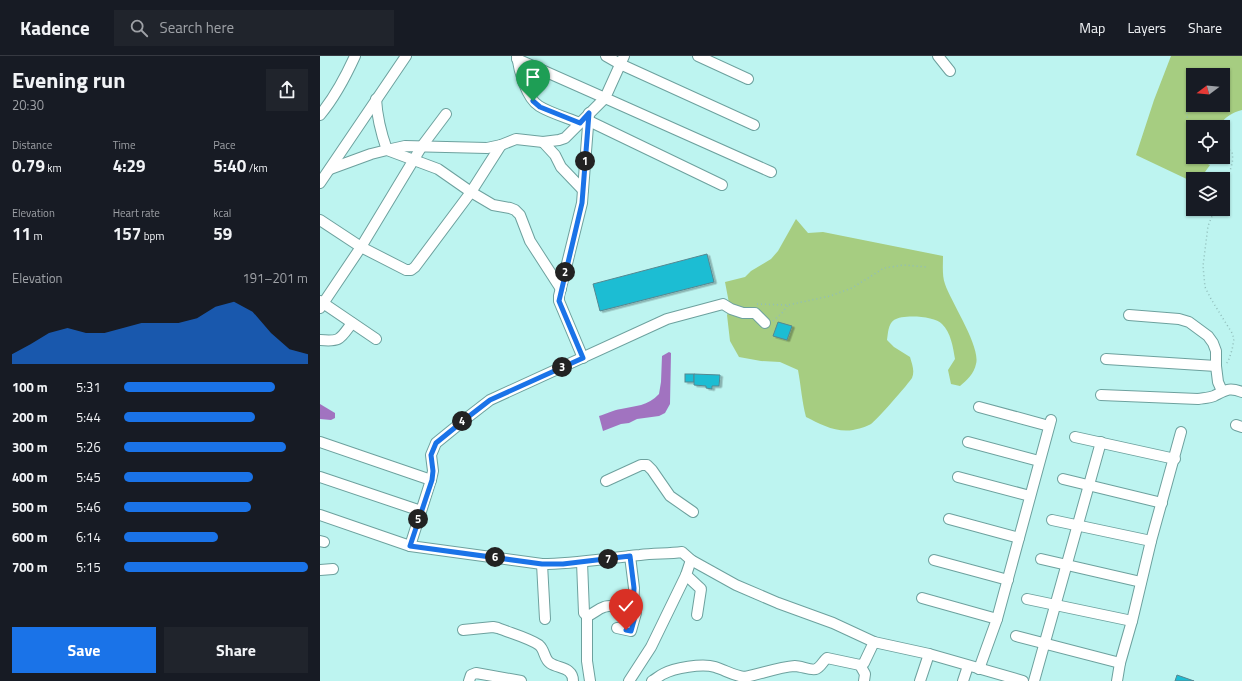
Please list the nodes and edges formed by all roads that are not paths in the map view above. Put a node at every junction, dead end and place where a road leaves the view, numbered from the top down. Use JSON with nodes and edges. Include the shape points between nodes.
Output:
{"nodes":[{"id":1,"x":355,"y":56,"type":"edge"},
{"id":2,"x":406,"y":56,"type":"edge"},
{"id":3,"x":606,"y":56,"type":"edge"},
{"id":4,"x":698,"y":56,"type":"edge"},
{"id":5,"x":938,"y":56,"type":"edge"},
{"id":6,"x":517,"y":58,"type":"edge"},
{"id":7,"x":622,"y":60,"type":"edge"},
{"id":8,"x":950,"y":71,"type":"dead end"},
{"id":9,"x":748,"y":79,"type":"dead end"},
{"id":10,"x":605,"y":98,"type":"junction"},
{"id":11,"x":376,"y":99,"type":"junction"},
{"id":12,"x":446,"y":114,"type":"dead end"},
{"id":13,"x":320,"y":116,"type":"edge"},
{"id":14,"x":586,"y":119,"type":"junction"},
{"id":15,"x":754,"y":126,"type":"dead end"},
{"id":16,"x":543,"y":142,"type":"junction"},
{"id":17,"x":501,"y":145,"type":"junction"},
{"id":18,"x":422,"y":146,"type":"junction"},
{"id":19,"x":388,"y":150,"type":"junction"},
{"id":20,"x":414,"y":160,"type":"junction"},
{"id":21,"x":330,"y":168,"type":"junction"},
{"id":22,"x":771,"y":172,"type":"dead end"},
{"id":23,"x":320,"y":183,"type":"edge"},
{"id":24,"x":722,"y":185,"type":"dead end"},
{"id":25,"x":583,"y":190,"type":"junction"},
{"id":26,"x":472,"y":192,"type":"junction"},
{"id":27,"x":320,"y":220,"type":"edge"},
{"id":28,"x":361,"y":247,"type":"junction"},
{"id":29,"x":561,"y":290,"type":"junction"},
{"id":30,"x":321,"y":304,"type":"edge"},
{"id":31,"x":1129,"y":316,"type":"dead end"},
{"id":32,"x":352,"y":323,"type":"junction"},
{"id":33,"x":765,"y":323,"type":"road end"},
{"id":34,"x":320,"y":340,"type":"edge"},
{"id":35,"x":376,"y":340,"type":"dead end"},
{"id":36,"x":583,"y":358,"type":"junction"},
{"id":37,"x":1106,"y":359,"type":"dead end"},
{"id":38,"x":1217,"y":370,"type":"junction"},
{"id":39,"x":1222,"y":391,"type":"junction"},
{"id":40,"x":1242,"y":392,"type":"edge"},
{"id":41,"x":1101,"y":395,"type":"dead end"},
{"id":42,"x":979,"y":407,"type":"dead end"},
{"id":43,"x":1182,"y":432,"type":"dead end"},
{"id":44,"x":1074,"y":437,"type":"dead end"},
{"id":45,"x":320,"y":442,"type":"edge"},
{"id":46,"x":968,"y":442,"type":"dead end"},
{"id":47,"x":1101,"y":442,"type":"junction"},
{"id":48,"x":1175,"y":459,"type":"junction"},
{"id":49,"x":1040,"y":461,"type":"junction"},
{"id":50,"x":320,"y":477,"type":"edge"},
{"id":51,"x":958,"y":478,"type":"dead end"},
{"id":52,"x":1063,"y":479,"type":"dead end"},
{"id":53,"x":432,"y":480,"type":"junction"},
{"id":54,"x":606,"y":481,"type":"dead end"},
{"id":55,"x":1089,"y":485,"type":"junction"},
{"id":56,"x":1030,"y":496,"type":"junction"},
{"id":57,"x":1162,"y":503,"type":"junction"},
{"id":58,"x":421,"y":511,"type":"junction"},
{"id":59,"x":693,"y":512,"type":"dead end"},
{"id":60,"x":320,"y":515,"type":"edge"},
{"id":61,"x":949,"y":519,"type":"dead end"},
{"id":62,"x":1052,"y":520,"type":"dead end"},
{"id":63,"x":1078,"y":526,"type":"junction"},
{"id":64,"x":1019,"y":538,"type":"junction"},
{"id":65,"x":1151,"y":541,"type":"junction"},
{"id":66,"x":410,"y":546,"type":"junction"},
{"id":67,"x":630,"y":556,"type":"junction"},
{"id":68,"x":1041,"y":559,"type":"dead end"},
{"id":69,"x":692,"y":560,"type":"junction"},
{"id":70,"x":934,"y":560,"type":"dead end"},
{"id":71,"x":582,"y":562,"type":"junction"},
{"id":72,"x":542,"y":564,"type":"junction"},
{"id":73,"x":1067,"y":565,"type":"junction"},
{"id":74,"x":333,"y":569,"type":"dead end"},
{"id":75,"x":320,"y":570,"type":"edge"},
{"id":76,"x":686,"y":575,"type":"junction"},
{"id":77,"x":1008,"y":580,"type":"junction"},
{"id":78,"x":1141,"y":582,"type":"junction"},
{"id":79,"x":922,"y":598,"type":"dead end"},
{"id":80,"x":1027,"y":599,"type":"dead end"},
{"id":81,"x":1056,"y":605,"type":"junction"},
{"id":82,"x":633,"y":607,"type":"junction"},
{"id":83,"x":697,"y":615,"type":"dead end"},
{"id":84,"x":587,"y":616,"type":"junction"},
{"id":85,"x":546,"y":619,"type":"dead end"},
{"id":86,"x":997,"y":619,"type":"junction"},
{"id":87,"x":1132,"y":621,"type":"junction"},
{"id":88,"x":617,"y":628,"type":"dead end"},
{"id":89,"x":463,"y":630,"type":"dead end"},
{"id":90,"x":1016,"y":636,"type":"dead end"},
{"id":91,"x":874,"y":642,"type":"junction"},
{"id":92,"x":1045,"y":644,"type":"junction"},
{"id":93,"x":929,"y":654,"type":"junction"},
{"id":94,"x":1120,"y":663,"type":"junction"},
{"id":95,"x":860,"y":665,"type":"junction"},
{"id":96,"x":968,"y":666,"type":"junction"},
{"id":97,"x":979,"y":669,"type":"junction"},
{"id":98,"x":1009,"y":679,"type":"edge"},
{"id":99,"x":469,"y":681,"type":"edge"},
{"id":100,"x":522,"y":681,"type":"edge"},
{"id":101,"x":572,"y":681,"type":"edge"},
{"id":102,"x":590,"y":681,"type":"edge"},
{"id":103,"x":629,"y":681,"type":"edge"},
{"id":104,"x":652,"y":681,"type":"edge"},
{"id":105,"x":864,"y":681,"type":"edge"},
{"id":106,"x":920,"y":681,"type":"edge"},
{"id":107,"x":963,"y":681,"type":"edge"},
{"id":108,"x":1023,"y":681,"type":"edge"},
{"id":109,"x":1034,"y":681,"type":"edge"},
{"id":110,"x":1117,"y":681,"type":"edge"}],
"edges":[{"from":1,"to":13,"type":"street","via":[[332,100]]},
{"from":2,"to":11,"type":"street"},
{"from":3,"to":7,"type":"street"},
{"from":4,"to":9,"type":"street"},
{"from":5,"to":8,"type":"street"},
{"from":6,"to":10,"type":"street"},
{"from":6,"to":14,"type":"street","via":[[526,89],[533,101],[540,107]]},
{"from":7,"to":10,"type":"street"},
{"from":7,"to":15,"type":"street"},
{"from":10,"to":14,"type":"street"},
{"from":10,"to":22,"type":"street"},
{"from":11,"to":19,"type":"street","via":[[381,133]]},
{"from":11,"to":21,"type":"street"},
{"from":12,"to":18,"type":"street"},
{"from":14,"to":16,"type":"street","via":[[565,138]]},
{"from":14,"to":24,"type":"street"},
{"from":14,"to":25,"type":"street"},
{"from":16,"to":17,"type":"street","via":[[516,139]]},
{"from":16,"to":25,"type":"street","via":[[561,168]]},
{"from":17,"to":18,"type":"street","via":[[487,148]]},
{"from":17,"to":26,"type":"street"},
{"from":18,"to":19,"type":"street"},
{"from":18,"to":20,"type":"street"},
{"from":19,"to":20,"type":"street"},
{"from":19,"to":21,"type":"street"},
{"from":20,"to":26,"type":"street","via":[[438,168]]},
{"from":20,"to":28,"type":"street"},
{"from":21,"to":23,"type":"street"},
{"from":25,"to":29,"type":"street"},
{"from":26,"to":28,"type":"street","via":[[411,270],[406,270]]},
{"from":26,"to":29,"type":"street","via":[[494,205],[515,210],[520,215],[530,241]]},
{"from":27,"to":28,"type":"street"},
{"from":28,"to":30,"type":"street"},
{"from":29,"to":36,"type":"street","via":[[560,306]]},
{"from":30,"to":32,"type":"street"},
{"from":31,"to":38,"type":"street","via":[[1189,322],[1213,343]]},
{"from":32,"to":34,"type":"street","via":[[340,338],[334,341]]},
{"from":32,"to":35,"type":"street"},
{"from":33,"to":36,"type":"street","via":[[755,313],[743,313],[723,304],[667,319]]},
{"from":36,"to":53,"type":"street","via":[[490,400],[468,417],[436,443],[431,455]]},
{"from":37,"to":38,"type":"street"},
{"from":38,"to":39,"type":"street"},
{"from":39,"to":40,"type":"street","via":[[1229,389]]},
{"from":39,"to":41,"type":"street","via":[[1214,396],[1198,399]]},
{"from":42,"to":49,"type":"street","via":[[1050,423]]},
{"from":43,"to":48,"type":"street"},
{"from":44,"to":47,"type":"street"},
{"from":45,"to":53,"type":"street"},
{"from":46,"to":49,"type":"street"},
{"from":47,"to":48,"type":"street"},
{"from":47,"to":55,"type":"street"},
{"from":48,"to":57,"type":"street"},
{"from":49,"to":56,"type":"street"},
{"from":50,"to":58,"type":"street"},
{"from":51,"to":56,"type":"street"},
{"from":52,"to":55,"type":"street"},
{"from":53,"to":58,"type":"street"},
{"from":54,"to":59,"type":"street","via":[[641,465],[647,465],[670,496]]},
{"from":55,"to":57,"type":"street"},
{"from":55,"to":63,"type":"street"},
{"from":56,"to":64,"type":"street"},
{"from":57,"to":65,"type":"street"},
{"from":58,"to":66,"type":"street"},
{"from":60,"to":66,"type":"street"},
{"from":61,"to":64,"type":"street"},
{"from":62,"to":63,"type":"street"},
{"from":63,"to":65,"type":"street"},
{"from":63,"to":73,"type":"street"},
{"from":64,"to":77,"type":"street"},
{"from":65,"to":78,"type":"street"},
{"from":66,"to":72,"type":"street"},
{"from":67,"to":69,"type":"street","via":[[682,552]]},
{"from":67,"to":71,"type":"street"},
{"from":67,"to":82,"type":"street","via":[[634,588]]},
{"from":68,"to":73,"type":"street"},
{"from":69,"to":76,"type":"street"},
{"from":69,"to":91,"type":"street","via":[[736,585]]},
{"from":70,"to":77,"type":"street"},
{"from":71,"to":72,"type":"street"},
{"from":71,"to":84,"type":"street","via":[[583,610]]},
{"from":72,"to":85,"type":"street"},
{"from":73,"to":78,"type":"street"},
{"from":73,"to":81,"type":"street"},
{"from":74,"to":75,"type":"street"},
{"from":76,"to":83,"type":"street","via":[[701,589]]},
{"from":76,"to":103,"type":"street","via":[[652,647]]},
{"from":77,"to":86,"type":"street"},
{"from":78,"to":87,"type":"street"},
{"from":79,"to":86,"type":"street"},
{"from":80,"to":81,"type":"street"},
{"from":81,"to":87,"type":"street"},
{"from":81,"to":92,"type":"street"},
{"from":82,"to":84,"type":"street","via":[[606,606]]},
{"from":82,"to":88,"type":"street","via":[[636,613],[631,631]]},
{"from":84,"to":102,"type":"street","via":[[587,661]]},
{"from":86,"to":97,"type":"street"},
{"from":87,"to":94,"type":"street"},
{"from":89,"to":101,"type":"street","via":[[498,628],[535,643],[543,650],[549,662],[570,672]]},
{"from":90,"to":92,"type":"street"},
{"from":91,"to":93,"type":"street"},
{"from":91,"to":95,"type":"street","via":[[864,663]]},
{"from":92,"to":94,"type":"street"},
{"from":92,"to":109,"type":"street"},
{"from":93,"to":96,"type":"street"},
{"from":93,"to":106,"type":"street"},
{"from":94,"to":110,"type":"street"},
{"from":95,"to":104,"type":"street","via":[[827,658],[816,670],[794,666],[745,677],[713,666],[700,666],[678,668]]},
{"from":95,"to":105,"type":"street","via":[[865,674]]},
{"from":96,"to":97,"type":"street"},
{"from":96,"to":107,"type":"street"},
{"from":97,"to":98,"type":"street"},
{"from":98,"to":108,"type":"street"},
{"from":99,"to":100,"type":"street","via":[[476,673]]}]}
